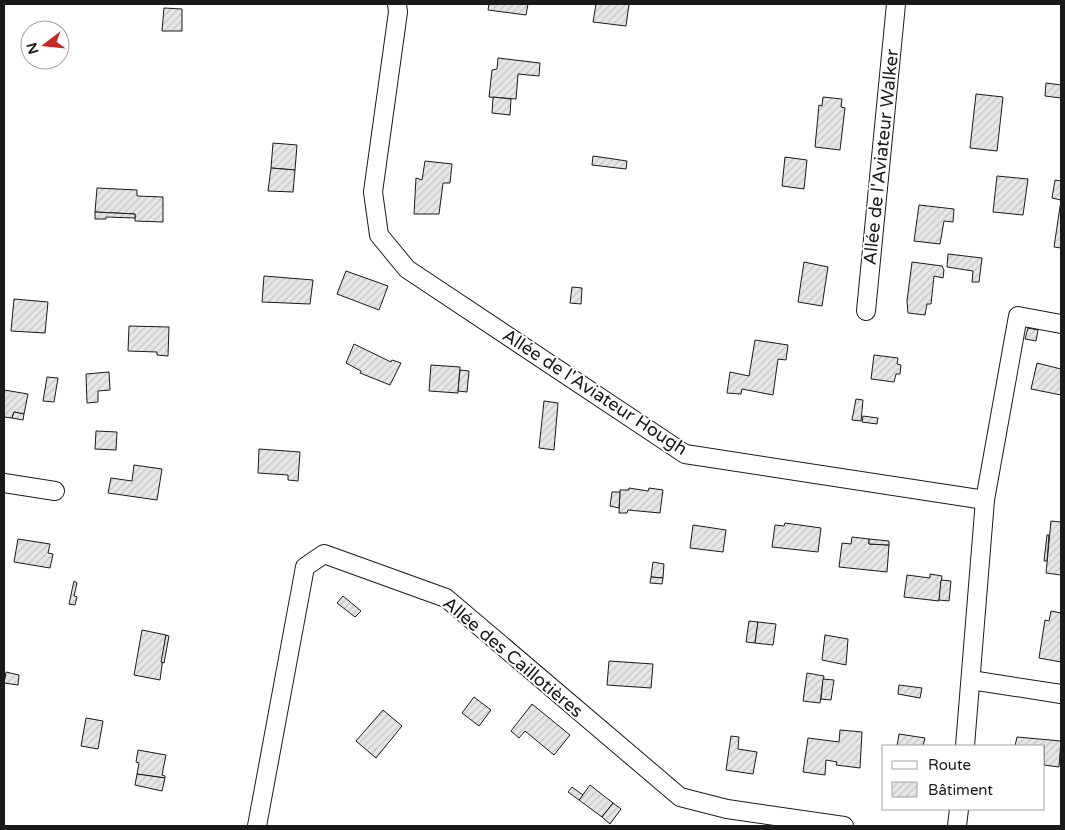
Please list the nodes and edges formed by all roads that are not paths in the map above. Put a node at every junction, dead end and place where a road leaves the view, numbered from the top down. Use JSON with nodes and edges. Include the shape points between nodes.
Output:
{"nodes":[{"id":1,"x":397,"y":4,"type":"edge"},
{"id":2,"x":896,"y":4,"type":"edge"},
{"id":3,"x":866,"y":311,"type":"dead end"},
{"id":4,"x":1061,"y":324,"type":"edge"},
{"id":5,"x":4,"y":483,"type":"edge"},
{"id":6,"x":55,"y":491,"type":"dead end"},
{"id":7,"x":985,"y":500,"type":"junction"},
{"id":8,"x":971,"y":680,"type":"junction"},
{"id":9,"x":1061,"y":694,"type":"edge"},
{"id":10,"x":965,"y":745,"type":"edge"},
{"id":11,"x":959,"y":810,"type":"edge"},
{"id":12,"x":257,"y":826,"type":"edge"},
{"id":13,"x":844,"y":826,"type":"edge"},
{"id":14,"x":957,"y":826,"type":"edge"}],
"edges":[{"from":1,"to":7,"type":"street","name":"Allée de l'Aviateur Hough","via":[[373,192],[379,235],[406,269],[685,454]]},
{"from":2,"to":3,"type":"street","name":"Allée de l'Aviateur Walker"},
{"from":4,"to":7,"type":"street","via":[[1018,316]]},
{"from":5,"to":6,"type":"street"},
{"from":7,"to":8,"type":"street"},
{"from":8,"to":9,"type":"street"},
{"from":8,"to":10,"type":"street"},
{"from":11,"to":14,"type":"street"},
{"from":12,"to":13,"type":"street","name":"Allée des Caillotières","via":[[305,567],[324,554],[446,598],[680,797],[727,809]]}]}
